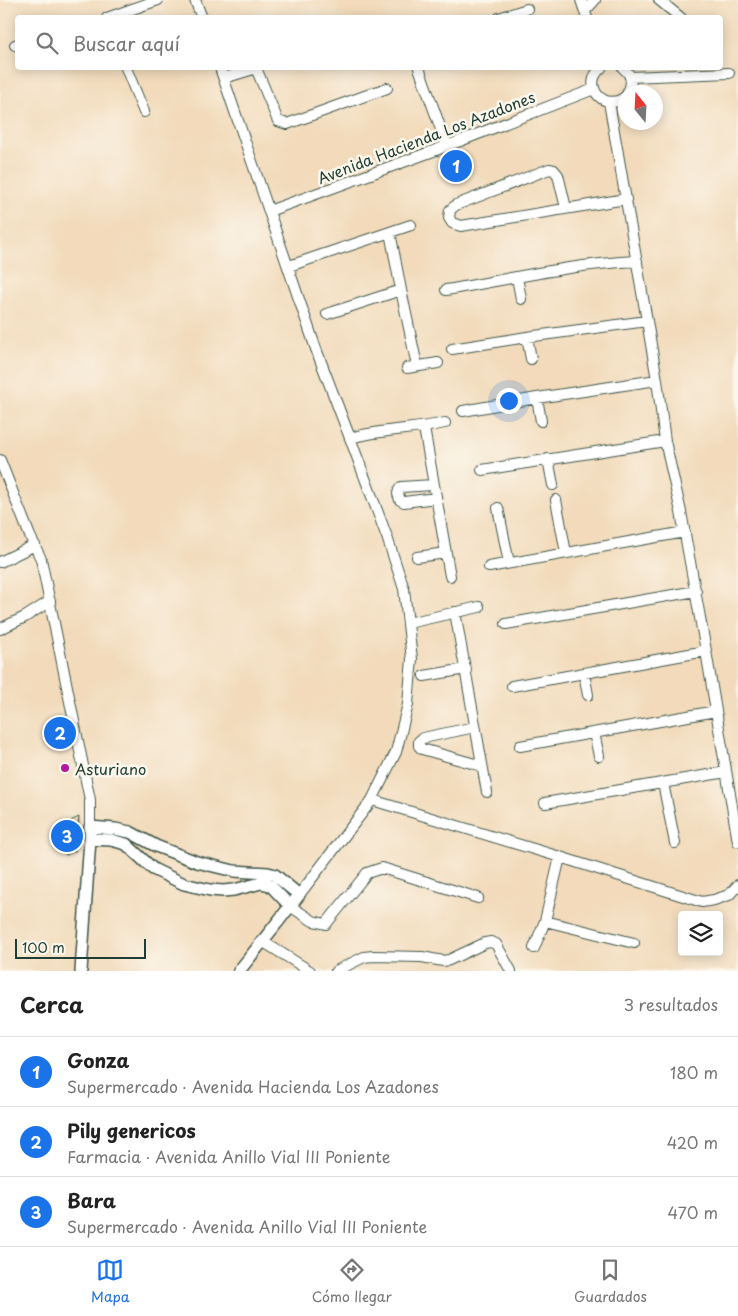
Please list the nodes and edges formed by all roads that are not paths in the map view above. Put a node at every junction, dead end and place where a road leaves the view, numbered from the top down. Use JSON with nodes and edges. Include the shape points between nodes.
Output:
{"nodes":[{"id":1,"x":158,"y":0,"type":"edge"},
{"id":2,"x":195,"y":0,"type":"edge"},
{"id":3,"x":582,"y":0,"type":"edge"},
{"id":4,"x":595,"y":0,"type":"edge"},
{"id":5,"x":659,"y":0,"type":"edge"},
{"id":6,"x":527,"y":8,"type":"dead end"},
{"id":7,"x":586,"y":14,"type":"edge"},
{"id":8,"x":667,"y":14,"type":"edge"},
{"id":9,"x":116,"y":15,"type":"edge"},
{"id":10,"x":201,"y":15,"type":"edge"},
{"id":11,"x":507,"y":15,"type":"edge"},
{"id":12,"x":127,"y":70,"type":"edge"},
{"id":13,"x":221,"y":70,"type":"edge"},
{"id":14,"x":250,"y":70,"type":"edge"},
{"id":15,"x":258,"y":70,"type":"edge"},
{"id":16,"x":420,"y":70,"type":"edge"},
{"id":17,"x":598,"y":70,"type":"edge"},
{"id":18,"x":626,"y":70,"type":"edge"},
{"id":19,"x":729,"y":73,"type":"dead end"},
{"id":20,"x":630,"y":76,"type":"junction"},
{"id":21,"x":224,"y":78,"type":"junction"},
{"id":22,"x":630,"y":85,"type":"edge"},
{"id":23,"x":387,"y":88,"type":"dead end"},
{"id":24,"x":594,"y":90,"type":"junction"},
{"id":25,"x":618,"y":101,"type":"edge"},
{"id":26,"x":608,"y":102,"type":"junction"},
{"id":27,"x":144,"y":112,"type":"dead end"},
{"id":28,"x":447,"y":146,"type":"junction"},
{"id":29,"x":626,"y":199,"type":"junction"},
{"id":30,"x":566,"y":208,"type":"junction"},
{"id":31,"x":269,"y":211,"type":"junction"},
{"id":32,"x":411,"y":225,"type":"dead end"},
{"id":33,"x":390,"y":232,"type":"junction"},
{"id":34,"x":637,"y":261,"type":"junction"},
{"id":35,"x":289,"y":266,"type":"junction"},
{"id":36,"x":517,"y":277,"type":"junction"},
{"id":37,"x":400,"y":290,"type":"junction"},
{"id":38,"x":446,"y":290,"type":"dead end"},
{"id":39,"x":521,"y":299,"type":"dead end"},
{"id":40,"x":326,"y":314,"type":"dead end"},
{"id":41,"x":647,"y":321,"type":"junction"},
{"id":42,"x":527,"y":337,"type":"junction"},
{"id":43,"x":452,"y":349,"type":"dead end"},
{"id":44,"x":531,"y":359,"type":"dead end"},
{"id":45,"x":438,"y":363,"type":"dead end"},
{"id":46,"x":657,"y":380,"type":"junction"},
{"id":47,"x":537,"y":398,"type":"junction"},
{"id":48,"x":463,"y":411,"type":"dead end"},
{"id":49,"x":541,"y":421,"type":"dead end"},
{"id":50,"x":445,"y":424,"type":"dead end"},
{"id":51,"x":424,"y":428,"type":"junction"},
{"id":52,"x":350,"y":438,"type":"junction"},
{"id":53,"x":665,"y":441,"type":"junction"},
{"id":54,"x":548,"y":459,"type":"junction"},
{"id":55,"x":0,"y":460,"type":"edge"},
{"id":56,"x":482,"y":470,"type":"dead end"},
{"id":57,"x":433,"y":485,"type":"junction"},
{"id":58,"x":553,"y":485,"type":"dead end"},
{"id":59,"x":436,"y":498,"type":"junction"},
{"id":60,"x":556,"y":500,"type":"dead end"},
{"id":61,"x":498,"y":508,"type":"dead end"},
{"id":62,"x":685,"y":532,"type":"junction"},
{"id":63,"x":35,"y":545,"type":"junction"},
{"id":64,"x":446,"y":553,"type":"junction"},
{"id":65,"x":566,"y":554,"type":"junction"},
{"id":66,"x":417,"y":557,"type":"dead end"},
{"id":67,"x":0,"y":562,"type":"edge"},
{"id":68,"x":509,"y":563,"type":"junction"},
{"id":69,"x":489,"y":567,"type":"dead end"},
{"id":70,"x":450,"y":576,"type":"dead end"},
{"id":71,"x":696,"y":592,"type":"junction"},
{"id":72,"x":50,"y":601,"type":"junction"},
{"id":73,"x":479,"y":607,"type":"dead end"},
{"id":74,"x":455,"y":612,"type":"junction"},
{"id":75,"x":408,"y":623,"type":"junction"},
{"id":76,"x":506,"y":624,"type":"dead end"},
{"id":77,"x":0,"y":629,"type":"edge"},
{"id":78,"x":706,"y":651,"type":"junction"},
{"id":79,"x":466,"y":669,"type":"junction"},
{"id":80,"x":584,"y":673,"type":"junction"},
{"id":81,"x":424,"y":676,"type":"dead end"},
{"id":82,"x":512,"y":686,"type":"dead end"},
{"id":83,"x":588,"y":695,"type":"dead end"},
{"id":84,"x":716,"y":711,"type":"junction"},
{"id":85,"x":475,"y":727,"type":"junction"},
{"id":86,"x":594,"y":733,"type":"junction"},
{"id":87,"x":520,"y":746,"type":"dead end"},
{"id":88,"x":599,"y":756,"type":"dead end"},
{"id":89,"x":482,"y":766,"type":"junction"},
{"id":90,"x":726,"y":772,"type":"junction"},
{"id":91,"x":663,"y":783,"type":"junction"},
{"id":92,"x":487,"y":792,"type":"dead end"},
{"id":93,"x":372,"y":800,"type":"junction"},
{"id":94,"x":545,"y":803,"type":"dead end"},
{"id":95,"x":90,"y":827,"type":"junction"},
{"id":96,"x":90,"y":839,"type":"junction"},
{"id":97,"x":738,"y":842,"type":"edge"},
{"id":98,"x":675,"y":843,"type":"dead end"},
{"id":99,"x":156,"y":846,"type":"junction"},
{"id":100,"x":560,"y":857,"type":"junction"},
{"id":101,"x":146,"y":861,"type":"junction"},
{"id":102,"x":234,"y":870,"type":"junction"},
{"id":103,"x":738,"y":885,"type":"edge"},
{"id":104,"x":234,"y":890,"type":"junction"},
{"id":105,"x":299,"y":895,"type":"junction"},
{"id":106,"x":478,"y":898,"type":"dead end"},
{"id":107,"x":290,"y":906,"type":"junction"},
{"id":108,"x":545,"y":921,"type":"junction"},
{"id":109,"x":262,"y":942,"type":"junction"},
{"id":110,"x":634,"y":943,"type":"dead end"},
{"id":111,"x":534,"y":948,"type":"dead end"},
{"id":112,"x":242,"y":970,"type":"edge"},
{"id":113,"x":81,"y":971,"type":"edge"},
{"id":114,"x":310,"y":971,"type":"edge"},
{"id":115,"x":336,"y":971,"type":"edge"},
{"id":116,"x":511,"y":971,"type":"edge"}],
"edges":[{"from":1,"to":9,"type":"street"},
{"from":2,"to":10,"type":"street"},
{"from":3,"to":7,"type":"street"},
{"from":4,"to":7,"type":"street"},
{"from":5,"to":8,"type":"street"},
{"from":6,"to":11,"type":"street"},
{"from":12,"to":27,"type":"street"},
{"from":13,"to":21,"type":"street"},
{"from":14,"to":21,"type":"street"},
{"from":15,"to":23,"type":"street","via":[[278,121],[286,124]]},
{"from":16,"to":28,"type":"street"},
{"from":17,"to":24,"type":"street","via":[[594,75]]},
{"from":18,"to":20,"type":"street"},
{"from":19,"to":20,"type":"street"},
{"from":20,"to":22,"type":"street"},
{"from":21,"to":31,"type":"street"},
{"from":24,"to":26,"type":"street"},
{"from":24,"to":28,"type":"street","name":"Avenida Hacienda Los Azadones"},
{"from":25,"to":26,"type":"street"},
{"from":26,"to":29,"type":"street"},
{"from":28,"to":31,"type":"street","name":"Avenida Hacienda Los Azadones"},
{"from":29,"to":30,"type":"street"},
{"from":29,"to":34,"type":"street"},
{"from":30,"to":30,"type":"street","via":[[558,175],[549,169],[456,205],[450,210],[449,218],[452,224],[461,226]]},
{"from":31,"to":35,"type":"street"},
{"from":32,"to":33,"type":"street"},
{"from":33,"to":35,"type":"street"},
{"from":33,"to":37,"type":"street"},
{"from":34,"to":36,"type":"street"},
{"from":34,"to":41,"type":"street"},
{"from":35,"to":52,"type":"street"},
{"from":36,"to":38,"type":"street"},
{"from":36,"to":39,"type":"street"},
{"from":37,"to":40,"type":"street"},
{"from":37,"to":45,"type":"street","via":[[412,367]]},
{"from":41,"to":42,"type":"street"},
{"from":41,"to":46,"type":"street"},
{"from":42,"to":43,"type":"street"},
{"from":42,"to":44,"type":"street"},
{"from":46,"to":47,"type":"street"},
{"from":46,"to":53,"type":"street"},
{"from":47,"to":48,"type":"street"},
{"from":47,"to":49,"type":"street"},
{"from":50,"to":51,"type":"street"},
{"from":51,"to":52,"type":"street","via":[[367,433]]},
{"from":51,"to":57,"type":"street"},
{"from":52,"to":75,"type":"street","via":[[404,589]]},
{"from":53,"to":54,"type":"street"},
{"from":53,"to":62,"type":"street"},
{"from":54,"to":56,"type":"street"},
{"from":54,"to":58,"type":"street"},
{"from":55,"to":63,"type":"street"},
{"from":57,"to":59,"type":"street"},
{"from":57,"to":59,"type":"street","via":[[401,487],[398,494],[404,502]]},
{"from":59,"to":64,"type":"street"},
{"from":60,"to":65,"type":"street"},
{"from":61,"to":68,"type":"street"},
{"from":62,"to":65,"type":"street"},
{"from":62,"to":71,"type":"street"},
{"from":63,"to":67,"type":"street"},
{"from":63,"to":72,"type":"street"},
{"from":64,"to":66,"type":"street"},
{"from":64,"to":70,"type":"street"},
{"from":65,"to":68,"type":"street"},
{"from":68,"to":69,"type":"street"},
{"from":71,"to":76,"type":"street"},
{"from":71,"to":78,"type":"street"},
{"from":72,"to":77,"type":"street"},
{"from":72,"to":95,"type":"street","via":[[90,800]]},
{"from":73,"to":74,"type":"street"},
{"from":74,"to":75,"type":"street"},
{"from":74,"to":79,"type":"street"},
{"from":75,"to":93,"type":"street","via":[[412,659],[408,704],[396,752]]},
{"from":78,"to":80,"type":"street"},
{"from":78,"to":84,"type":"street"},
{"from":79,"to":81,"type":"street"},
{"from":79,"to":85,"type":"street"},
{"from":80,"to":82,"type":"street"},
{"from":80,"to":83,"type":"street"},
{"from":84,"to":86,"type":"street"},
{"from":84,"to":90,"type":"street"},
{"from":85,"to":89,"type":"street"},
{"from":85,"to":89,"type":"street","via":[[423,738],[419,746]]},
{"from":86,"to":87,"type":"street"},
{"from":86,"to":88,"type":"street"},
{"from":89,"to":92,"type":"street"},
{"from":90,"to":91,"type":"street"},
{"from":90,"to":97,"type":"street"},
{"from":91,"to":94,"type":"street"},
{"from":91,"to":98,"type":"street"},
{"from":93,"to":100,"type":"street"},
{"from":93,"to":105,"type":"street"},
{"from":95,"to":96,"type":"street"},
{"from":95,"to":99,"type":"street","via":[[130,832]]},
{"from":96,"to":101,"type":"street","via":[[126,844]]},
{"from":96,"to":113,"type":"street"},
{"from":99,"to":101,"type":"street","via":[[148,848]]},
{"from":99,"to":102,"type":"street","via":[[197,862]]},
{"from":100,"to":103,"type":"street","via":[[702,902],[729,895]]},
{"from":100,"to":108,"type":"street"},
{"from":101,"to":104,"type":"street","via":[[153,869],[184,884],[223,892]]},
{"from":102,"to":104,"type":"street","via":[[240,876],[240,884]]},
{"from":102,"to":105,"type":"street","via":[[275,875]]},
{"from":104,"to":107,"type":"street","via":[[267,884]]},
{"from":105,"to":107,"type":"street"},
{"from":106,"to":107,"type":"street","via":[[382,868],[367,873],[326,924],[313,921]]},
{"from":107,"to":109,"type":"street"},
{"from":108,"to":110,"type":"street"},
{"from":108,"to":111,"type":"street"},
{"from":109,"to":112,"type":"street"},
{"from":109,"to":114,"type":"street"},
{"from":115,"to":116,"type":"street","via":[[373,956],[449,960],[490,942],[496,944]]}]}
